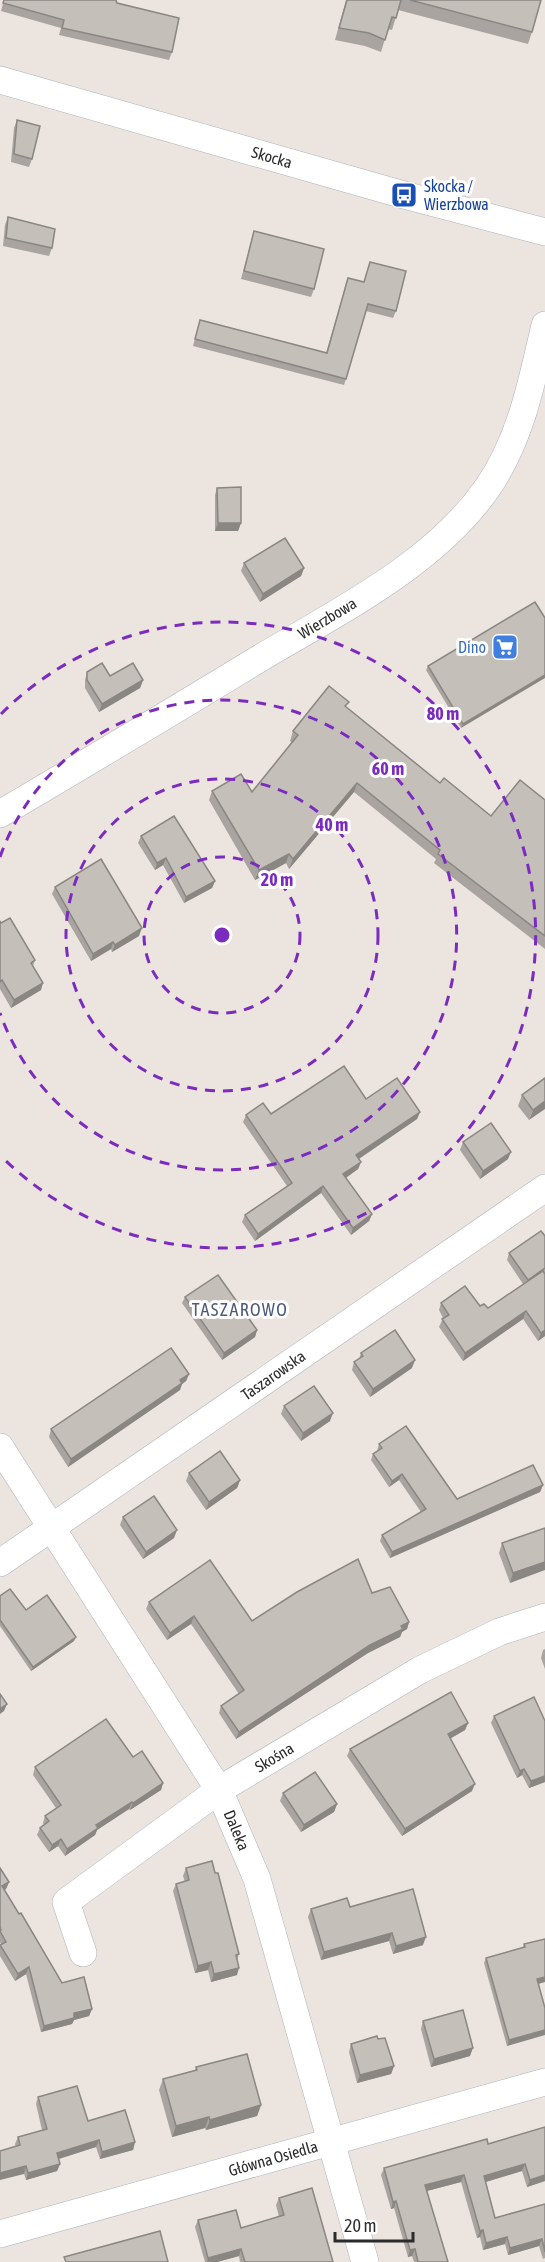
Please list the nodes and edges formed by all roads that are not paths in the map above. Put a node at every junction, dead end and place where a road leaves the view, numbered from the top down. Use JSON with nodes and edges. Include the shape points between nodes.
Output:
{"nodes":[{"id":1,"x":0,"y":80,"type":"edge"},
{"id":2,"x":545,"y":232,"type":"edge"},
{"id":3,"x":545,"y":325,"type":"edge"},
{"id":4,"x":0,"y":814,"type":"edge"},
{"id":5,"x":545,"y":1188,"type":"edge"},
{"id":6,"x":0,"y":1447,"type":"edge"},
{"id":7,"x":52,"y":1527,"type":"junction"},
{"id":8,"x":0,"y":1563,"type":"edge"},
{"id":9,"x":545,"y":1617,"type":"edge"},
{"id":10,"x":219,"y":1790,"type":"junction"},
{"id":11,"x":83,"y":1953,"type":"dead end"},
{"id":12,"x":545,"y":2082,"type":"edge"},
{"id":13,"x":332,"y":2141,"type":"junction"},
{"id":14,"x":0,"y":2234,"type":"edge"},
{"id":15,"x":365,"y":2262,"type":"edge"}],
"edges":[{"from":1,"to":2,"type":"street","name":"Skocka"},
{"from":3,"to":4,"type":"street","name":"Wierzbowa","via":[[528,399],[509,451],[483,493],[444,538],[360,598]]},
{"from":5,"to":7,"type":"street","name":"Taszarowska"},
{"from":6,"to":7,"type":"street","name":"Daleka"},
{"from":7,"to":8,"type":"street","name":"Taszarowska"},
{"from":7,"to":10,"type":"street","name":"Daleka"},
{"from":9,"to":10,"type":"street","name":"Skośna","via":[[500,1632],[420,1670]]},
{"from":10,"to":11,"type":"street","name":"Skośna","via":[[66,1902]]},
{"from":10,"to":13,"type":"street","name":"Daleka","via":[[257,1879]]},
{"from":12,"to":13,"type":"street","name":"Główna Osiedla"},
{"from":13,"to":14,"type":"street","name":"Główna Osiedla"},
{"from":13,"to":15,"type":"street","name":"Daleka"}]}
